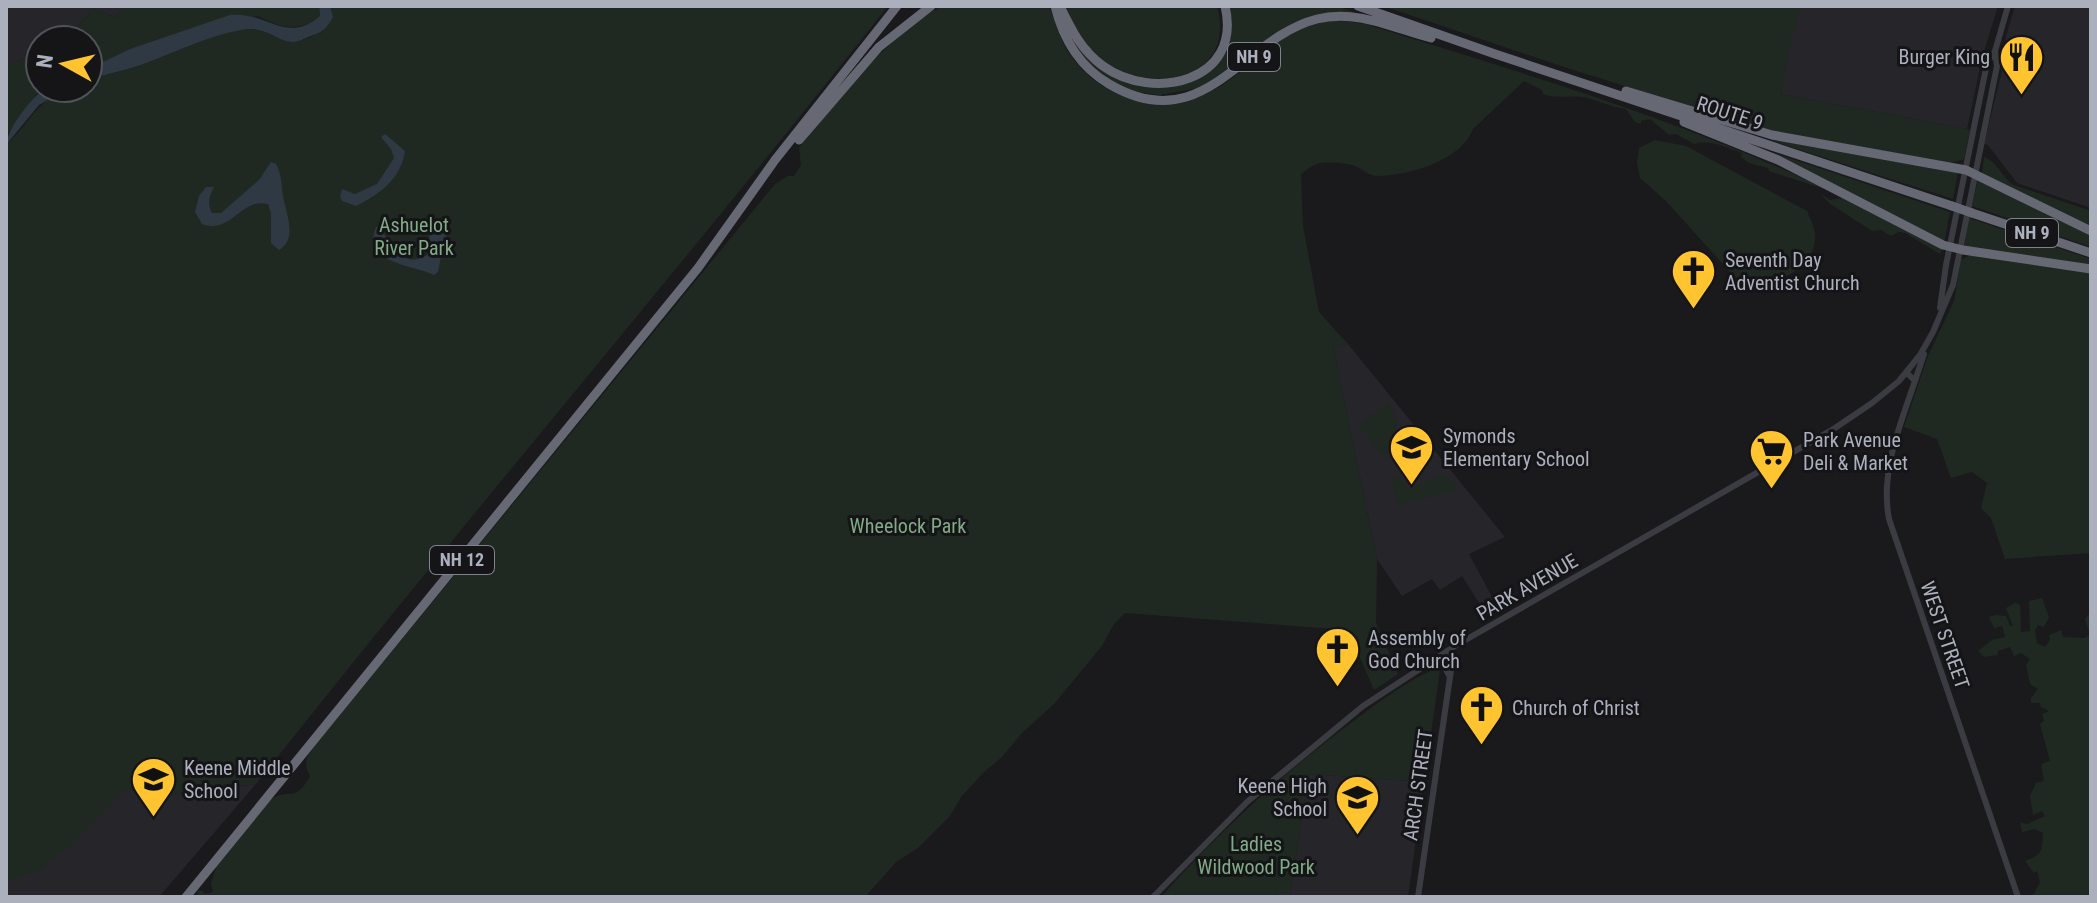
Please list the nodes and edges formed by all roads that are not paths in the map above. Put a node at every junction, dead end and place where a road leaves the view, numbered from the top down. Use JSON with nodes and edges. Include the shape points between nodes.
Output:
{"nodes":[{"id":1,"x":897,"y":6,"type":"edge"},
{"id":2,"x":931,"y":6,"type":"edge"},
{"id":3,"x":1058,"y":6,"type":"edge"},
{"id":4,"x":1225,"y":6,"type":"edge"},
{"id":5,"x":1358,"y":6,"type":"edge"},
{"id":6,"x":2008,"y":6,"type":"edge"},
{"id":7,"x":1495,"y":54,"type":"junction"},
{"id":8,"x":1615,"y":94,"type":"junction"},
{"id":9,"x":1674,"y":113,"type":"junction"},
{"id":10,"x":1971,"y":171,"type":"junction"},
{"id":11,"x":733,"y":219,"type":"junction"},
{"id":12,"x":2091,"y":231,"type":"edge"},
{"id":13,"x":1955,"y":248,"type":"junction"},
{"id":14,"x":2091,"y":253,"type":"edge"},
{"id":15,"x":2091,"y":269,"type":"edge"},
{"id":16,"x":1925,"y":347,"type":"junction"},
{"id":17,"x":1907,"y":373,"type":"junction"},
{"id":18,"x":1915,"y":381,"type":"junction"},
{"id":19,"x":1451,"y":649,"type":"junction"},
{"id":20,"x":1439,"y":657,"type":"junction"},
{"id":21,"x":1450,"y":677,"type":"junction"},
{"id":22,"x":186,"y":897,"type":"edge"},
{"id":23,"x":1153,"y":897,"type":"edge"},
{"id":24,"x":1418,"y":897,"type":"edge"},
{"id":25,"x":2018,"y":897,"type":"edge"}],
"edges":[{"from":1,"to":11,"type":"highway"},
{"from":2,"to":11,"type":"highway","number":"NH 12","via":[[866,61]]},
{"from":3,"to":4,"type":"highway","via":[[1085,50],[1106,68],[1136,81],[1164,84],[1194,77],[1215,61],[1226,33]]},
{"from":3,"to":7,"type":"highway","number":"NH 9","via":[[1070,45],[1090,72],[1122,92],[1150,99],[1183,97],[1215,85],[1294,28],[1326,17],[1357,16]]},
{"from":5,"to":7,"type":"highway","name":"ROUTE 9","number":"NH 9"},
{"from":6,"to":10,"type":"street","name":"WEST STREET"},
{"from":7,"to":8,"type":"highway","name":"ROUTE 9","number":"NH 9"},
{"from":8,"to":9,"type":"highway","name":"ROUTE 9","number":"NH 9"},
{"from":8,"to":10,"type":"highway","via":[[1626,91],[1783,137]]},
{"from":9,"to":13,"type":"highway"},
{"from":9,"to":14,"type":"highway","name":"ROUTE 9","number":"NH 9","bridge":true},
{"from":10,"to":12,"type":"highway"},
{"from":10,"to":13,"type":"street","name":"WEST STREET"},
{"from":11,"to":22,"type":"highway","number":"NH 12"},
{"from":13,"to":15,"type":"highway"},
{"from":13,"to":16,"type":"street","name":"WEST STREET","via":[[1953,285]]},
{"from":16,"to":17,"type":"street","name":"WEST STREET"},
{"from":16,"to":18,"type":"street","name":"WEST STREET"},
{"from":17,"to":18,"type":"street"},
{"from":17,"to":19,"type":"street","name":"PARK AVENUE","via":[[1835,428]]},
{"from":18,"to":25,"type":"street","name":"WEST STREET","via":[[1889,469],[1889,519]]},
{"from":19,"to":20,"type":"street","name":"PARK AVENUE"},
{"from":19,"to":21,"type":"street","name":"ARCH STREET"},
{"from":20,"to":21,"type":"street"},
{"from":20,"to":23,"type":"street","name":"PARK AVENUE","via":[[1363,706],[1274,778]]},
{"from":21,"to":24,"type":"street","name":"ARCH STREET"}]}
